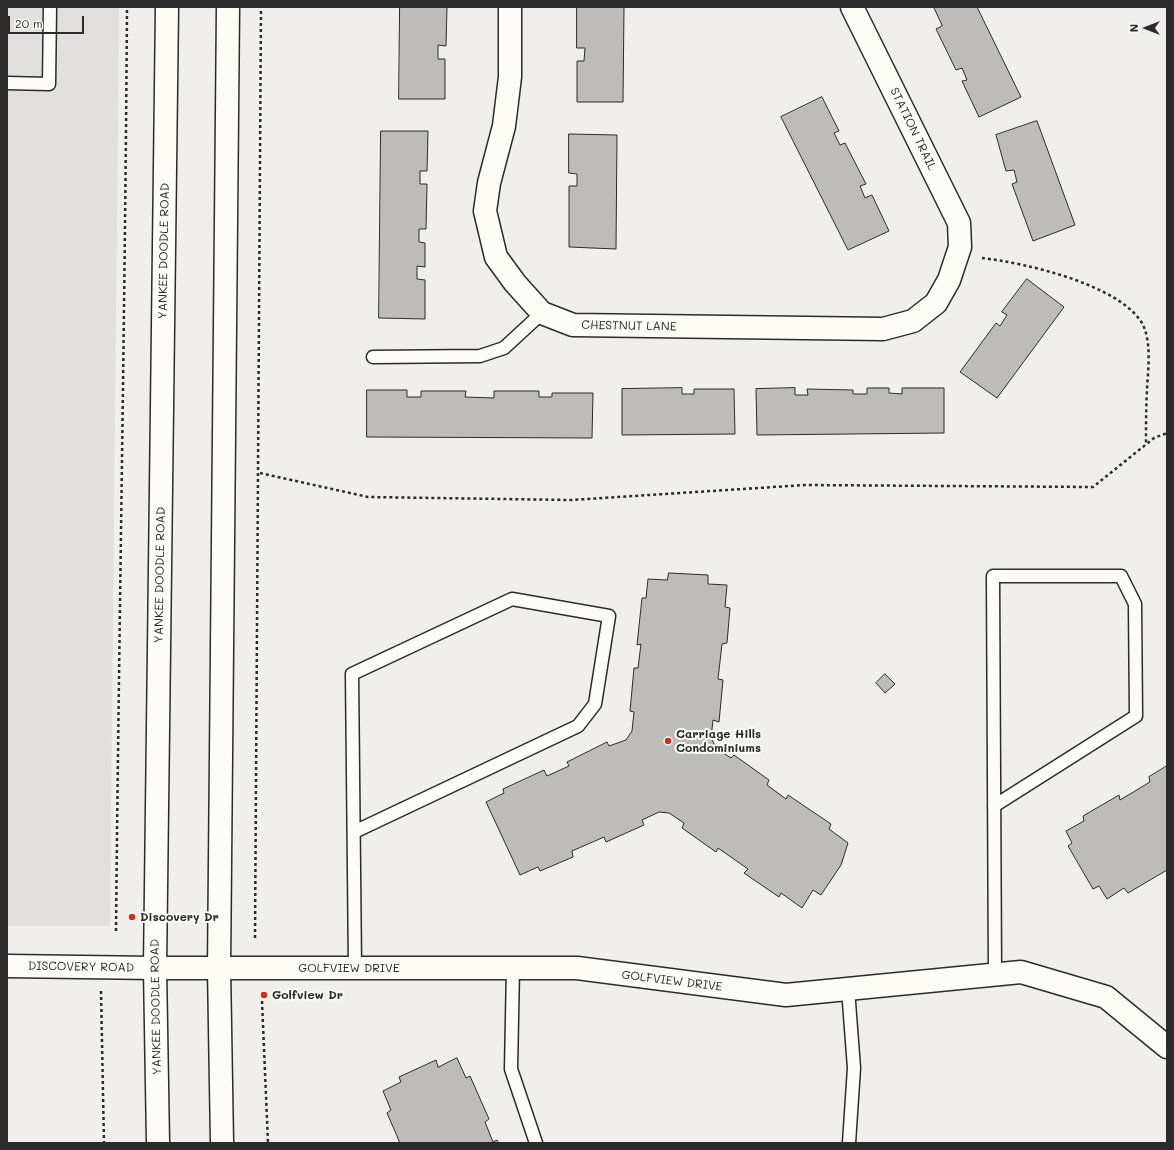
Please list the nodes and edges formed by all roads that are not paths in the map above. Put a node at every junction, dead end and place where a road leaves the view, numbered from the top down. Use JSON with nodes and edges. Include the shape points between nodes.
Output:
{"nodes":[{"id":1,"x":50,"y":7,"type":"edge"},
{"id":2,"x":167,"y":7,"type":"edge"},
{"id":3,"x":228,"y":7,"type":"edge"},
{"id":4,"x":510,"y":7,"type":"edge"},
{"id":5,"x":852,"y":7,"type":"edge"},
{"id":6,"x":7,"y":83,"type":"edge"},
{"id":7,"x":957,"y":255,"type":"joint"},
{"id":8,"x":542,"y":313,"type":"junction"},
{"id":9,"x":373,"y":357,"type":"dead end"},
{"id":10,"x":994,"y":806,"type":"junction"},
{"id":11,"x":354,"y":832,"type":"junction"},
{"id":12,"x":7,"y":966,"type":"edge"},
{"id":13,"x":155,"y":968,"type":"junction"},
{"id":14,"x":219,"y":968,"type":"junction"},
{"id":15,"x":355,"y":968,"type":"junction"},
{"id":16,"x":513,"y":968,"type":"junction"},
{"id":17,"x":995,"y":975,"type":"junction"},
{"id":18,"x":848,"y":989,"type":"junction"},
{"id":19,"x":1167,"y":1047,"type":"edge"},
{"id":20,"x":158,"y":1143,"type":"edge"},
{"id":21,"x":222,"y":1143,"type":"edge"},
{"id":22,"x":536,"y":1143,"type":"edge"},
{"id":23,"x":849,"y":1143,"type":"edge"}],
"edges":[{"from":1,"to":6,"type":"lane","via":[[49,84]]},
{"from":2,"to":13,"type":"main road","name":"YANKEE DOODLE ROAD"},
{"from":3,"to":14,"type":"main road"},
{"from":4,"to":8,"type":"main road","name":"CHESTNUT LANE","via":[[510,77],[505,119],[485,211],[496,257]]},
{"from":5,"to":7,"type":"main road","name":"STATION TRAIL","via":[[959,223],[960,247]]},
{"from":7,"to":8,"type":"main road","name":"CHESTNUT LANE","via":[[949,280],[936,302],[913,321],[882,329],[573,325]]},
{"from":8,"to":9,"type":"lane","via":[[504,348],[480,356]]},
{"from":10,"to":10,"type":"lane","via":[[993,576],[1121,576],[1136,604],[1136,716]]},
{"from":10,"to":17,"type":"lane"},
{"from":11,"to":11,"type":"lane","via":[[352,674],[512,600],[609,616],[596,704],[578,726]]},
{"from":11,"to":15,"type":"lane"},
{"from":12,"to":13,"type":"main road","name":"DISCOVERY ROAD"},
{"from":13,"to":14,"type":"main road","name":"GOLFVIEW DRIVE"},
{"from":13,"to":20,"type":"main road","name":"YANKEE DOODLE ROAD"},
{"from":14,"to":15,"type":"main road","name":"GOLFVIEW DRIVE"},
{"from":14,"to":21,"type":"main road"},
{"from":15,"to":16,"type":"main road","name":"GOLFVIEW DRIVE"},
{"from":16,"to":18,"type":"main road","name":"GOLFVIEW DRIVE","via":[[576,968],[786,995]]},
{"from":16,"to":22,"type":"lane","via":[[511,1069]]},
{"from":17,"to":18,"type":"main road","name":"GOLFVIEW DRIVE"},
{"from":17,"to":19,"type":"main road","name":"GOLFVIEW DRIVE","via":[[1021,972],[1106,997]]},
{"from":18,"to":23,"type":"lane","via":[[854,1068]]}]}
